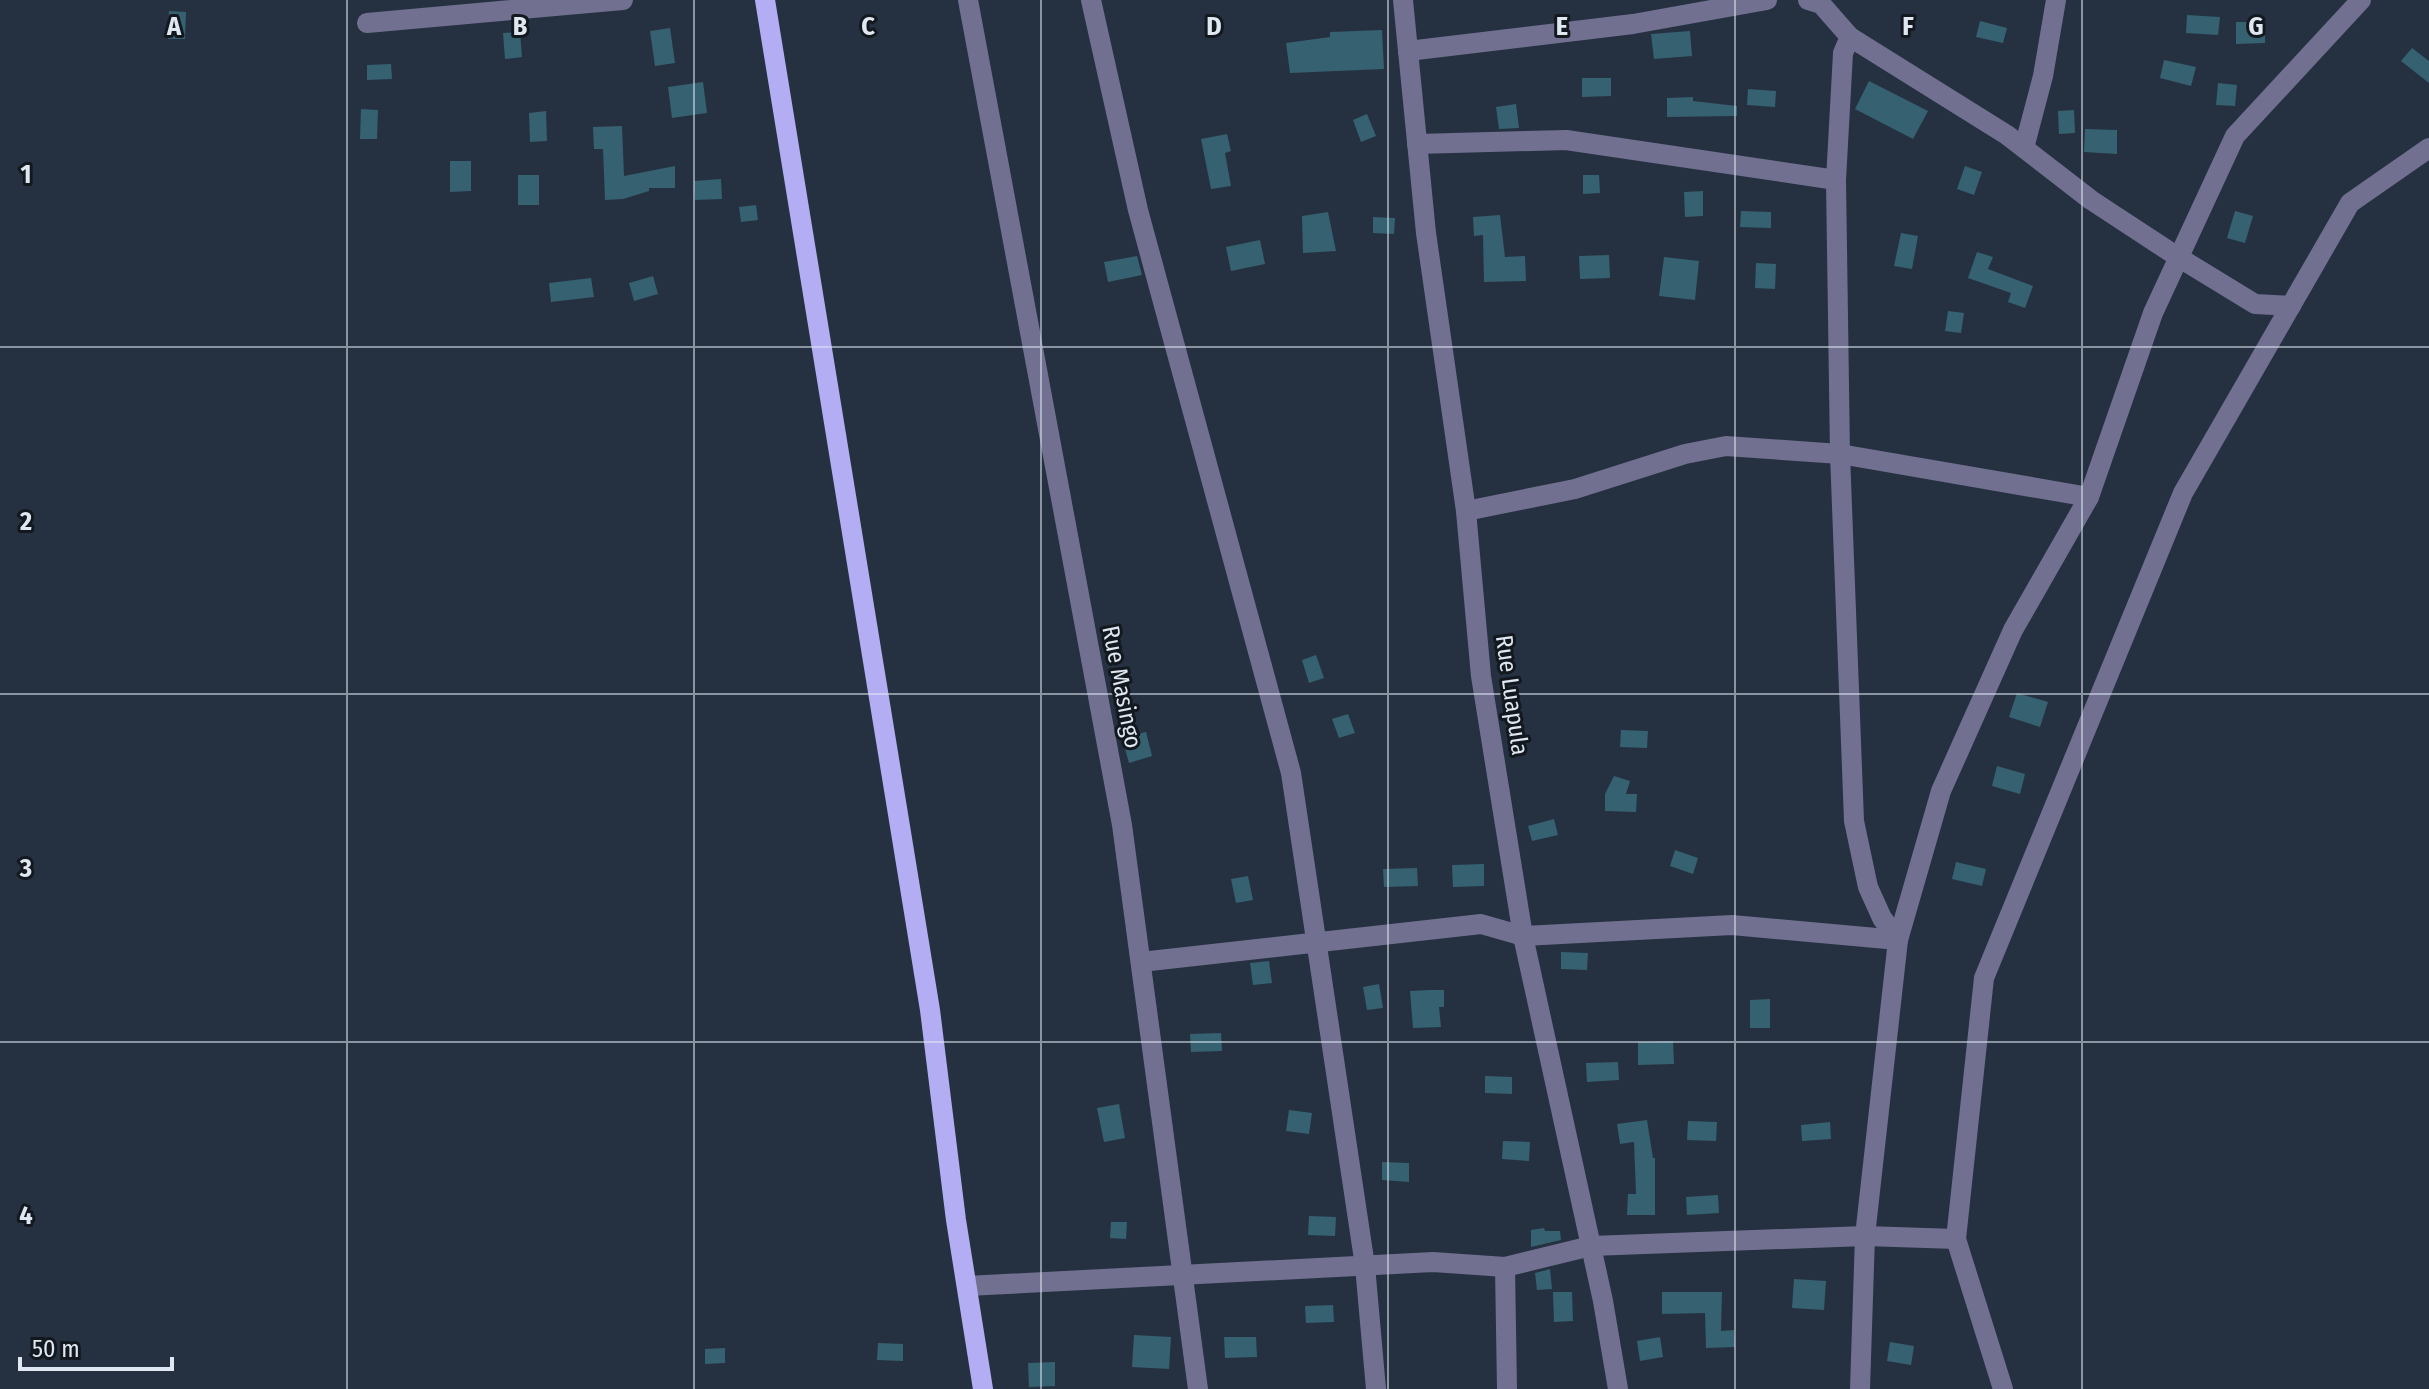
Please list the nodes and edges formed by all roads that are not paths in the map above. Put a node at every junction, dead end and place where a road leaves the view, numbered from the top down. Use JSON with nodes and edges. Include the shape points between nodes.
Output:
{"nodes":[{"id":1,"x":623,"y":0,"type":"edge"},
{"id":2,"x":765,"y":0,"type":"edge"},
{"id":3,"x":968,"y":0,"type":"edge"},
{"id":4,"x":1091,"y":0,"type":"edge"},
{"id":5,"x":1403,"y":0,"type":"edge"},
{"id":6,"x":1767,"y":0,"type":"edge"},
{"id":7,"x":1808,"y":0,"type":"edge"},
{"id":8,"x":2056,"y":0,"type":"edge"},
{"id":9,"x":2350,"y":1,"type":"edge"},
{"id":10,"x":367,"y":23,"type":"dead end"},
{"id":11,"x":1850,"y":37,"type":"junction"},
{"id":12,"x":1408,"y":51,"type":"junction"},
{"id":13,"x":1417,"y":144,"type":"junction"},
{"id":14,"x":2024,"y":148,"type":"junction"},
{"id":15,"x":2429,"y":148,"type":"edge"},
{"id":16,"x":1836,"y":180,"type":"junction"},
{"id":17,"x":2178,"y":257,"type":"junction"},
{"id":18,"x":2291,"y":306,"type":"junction"},
{"id":19,"x":1840,"y":454,"type":"junction"},
{"id":20,"x":2089,"y":497,"type":"junction"},
{"id":21,"x":1466,"y":511,"type":"junction"},
{"id":22,"x":1523,"y":936,"type":"junction"},
{"id":23,"x":1317,"y":940,"type":"junction"},
{"id":24,"x":1898,"y":940,"type":"junction"},
{"id":25,"x":1141,"y":962,"type":"junction"},
{"id":26,"x":1865,"y":1236,"type":"junction"},
{"id":27,"x":1956,"y":1239,"type":"junction"},
{"id":28,"x":1591,"y":1246,"type":"junction"},
{"id":29,"x":1365,"y":1266,"type":"junction"},
{"id":30,"x":1505,"y":1267,"type":"junction"},
{"id":31,"x":1185,"y":1277,"type":"junction"},
{"id":32,"x":967,"y":1286,"type":"junction"},
{"id":33,"x":983,"y":1389,"type":"edge"},
{"id":34,"x":1198,"y":1389,"type":"edge"},
{"id":35,"x":1376,"y":1389,"type":"edge"},
{"id":36,"x":1507,"y":1389,"type":"edge"},
{"id":37,"x":1618,"y":1389,"type":"edge"},
{"id":38,"x":1860,"y":1389,"type":"edge"},
{"id":39,"x":2003,"y":1389,"type":"edge"}],
"edges":[{"from":1,"to":10,"type":"street"},
{"from":2,"to":32,"type":"main road","via":[[930,1010]]},
{"from":3,"to":25,"type":"street","name":"Rue Masingo","via":[[1122,825]]},
{"from":4,"to":23,"type":"street","via":[[1138,210],[1291,773]]},
{"from":5,"to":12,"type":"street","name":"Rue Luapula"},
{"from":6,"to":12,"type":"street","via":[[1633,24]]},
{"from":7,"to":11,"type":"street","via":[[1821,4]]},
{"from":8,"to":14,"type":"street"},
{"from":9,"to":17,"type":"street","via":[[2235,136]]},
{"from":11,"to":14,"type":"street"},
{"from":11,"to":16,"type":"street","via":[[1843,53]]},
{"from":12,"to":13,"type":"street","name":"Rue Luapula"},
{"from":13,"to":16,"type":"street","via":[[1566,140]]},
{"from":13,"to":21,"type":"street","name":"Rue Luapula"},
{"from":14,"to":17,"type":"street"},
{"from":15,"to":18,"type":"street","via":[[2350,203]]},
{"from":16,"to":19,"type":"street"},
{"from":17,"to":18,"type":"street","via":[[2255,304]]},
{"from":17,"to":20,"type":"street"},
{"from":18,"to":27,"type":"street","via":[[2183,493],[1984,978]]},
{"from":19,"to":20,"type":"street"},
{"from":19,"to":21,"type":"street","via":[[1726,446],[1575,489]]},
{"from":19,"to":24,"type":"street","via":[[1854,821],[1868,887]]},
{"from":20,"to":24,"type":"street","via":[[2013,630],[1941,791]]},
{"from":21,"to":22,"type":"street","name":"Rue Luapula","via":[[1481,676]]},
{"from":22,"to":23,"type":"street","via":[[1481,924]]},
{"from":22,"to":24,"type":"street","via":[[1732,925]]},
{"from":22,"to":28,"type":"street","name":"Rue Luapula"},
{"from":23,"to":25,"type":"street"},
{"from":23,"to":29,"type":"street"},
{"from":24,"to":26,"type":"street"},
{"from":25,"to":31,"type":"street","name":"Rue Masingo"},
{"from":26,"to":27,"type":"street"},
{"from":26,"to":28,"type":"street"},
{"from":26,"to":38,"type":"street"},
{"from":27,"to":39,"type":"street"},
{"from":28,"to":30,"type":"street"},
{"from":28,"to":37,"type":"street","name":"Rue Luapula"},
{"from":29,"to":30,"type":"street","via":[[1433,1262]]},
{"from":29,"to":31,"type":"street"},
{"from":29,"to":35,"type":"street"},
{"from":30,"to":36,"type":"street"},
{"from":31,"to":32,"type":"street"},
{"from":31,"to":34,"type":"street","name":"Rue Masingo"},
{"from":32,"to":33,"type":"main road"}]}
